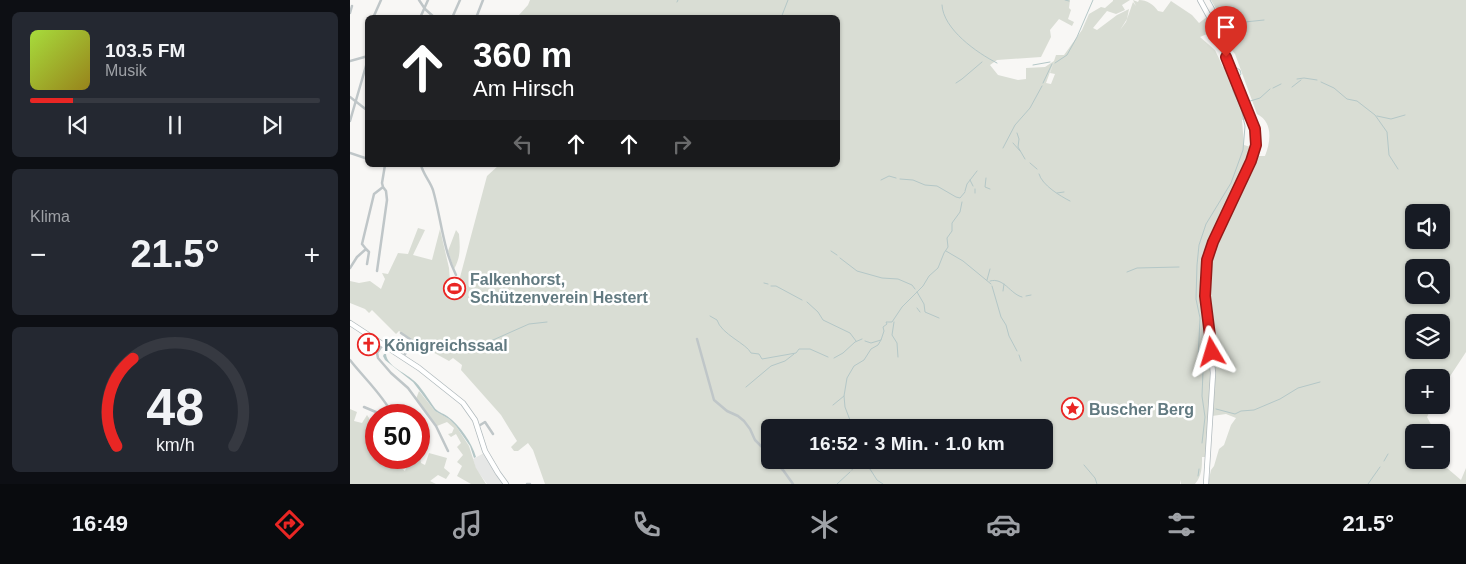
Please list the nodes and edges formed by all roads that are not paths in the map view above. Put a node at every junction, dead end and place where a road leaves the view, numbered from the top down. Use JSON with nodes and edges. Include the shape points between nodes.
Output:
{"nodes":[{"id":1,"x":381,"y":0,"type":"edge"},
{"id":2,"x":419,"y":0,"type":"edge"},
{"id":3,"x":428,"y":0,"type":"edge"},
{"id":4,"x":460,"y":0,"type":"edge"},
{"id":5,"x":483,"y":0,"type":"edge"},
{"id":6,"x":1200,"y":0,"type":"edge"},
{"id":7,"x":352,"y":6,"type":"dead end"},
{"id":8,"x":425,"y":9,"type":"junction"},
{"id":9,"x":350,"y":13,"type":"edge"},
{"id":10,"x":374,"y":15,"type":"edge"},
{"id":11,"x":422,"y":15,"type":"edge"},
{"id":12,"x":432,"y":15,"type":"edge"},
{"id":13,"x":453,"y":15,"type":"edge"},
{"id":14,"x":477,"y":15,"type":"edge"},
{"id":15,"x":365,"y":58,"type":"edge"},
{"id":16,"x":350,"y":61,"type":"edge"},
{"id":17,"x":365,"y":68,"type":"edge"},
{"id":18,"x":350,"y":97,"type":"edge"},
{"id":19,"x":356,"y":102,"type":"junction"},
{"id":20,"x":365,"y":109,"type":"edge"},
{"id":21,"x":350,"y":121,"type":"edge"},
{"id":22,"x":350,"y":153,"type":"edge"},
{"id":23,"x":365,"y":158,"type":"edge"},
{"id":24,"x":385,"y":167,"type":"edge"},
{"id":25,"x":422,"y":167,"type":"edge"},
{"id":26,"x":383,"y":187,"type":"junction"},
{"id":27,"x":366,"y":249,"type":"junction"},
{"id":28,"x":367,"y":264,"type":"dead end"},
{"id":29,"x":350,"y":268,"type":"edge"},
{"id":30,"x":377,"y":271,"type":"dead end"},
{"id":31,"x":456,"y":275,"type":"dead end"},
{"id":32,"x":350,"y":323,"type":"edge"},
{"id":33,"x":401,"y":333,"type":"dead end"},
{"id":34,"x":697,"y":339,"type":"dead end"},
{"id":35,"x":413,"y":342,"type":"junction"},
{"id":36,"x":383,"y":344,"type":"junction"},
{"id":37,"x":426,"y":350,"type":"dead end"},
{"id":38,"x":403,"y":357,"type":"junction"},
{"id":39,"x":350,"y":360,"type":"edge"},
{"id":40,"x":385,"y":404,"type":"edge"},
{"id":41,"x":477,"y":427,"type":"junction"},
{"id":42,"x":493,"y":434,"type":"dead end"},
{"id":43,"x":761,"y":446,"type":"edge"},
{"id":44,"x":448,"y":451,"type":"dead end"},
{"id":45,"x":782,"y":469,"type":"edge"},
{"id":46,"x":506,"y":484,"type":"edge"},
{"id":47,"x":793,"y":484,"type":"edge"},
{"id":48,"x":1206,"y":484,"type":"edge"}],
"edges":[{"from":1,"to":10,"type":"street"},
{"from":2,"to":8,"type":"street"},
{"from":3,"to":8,"type":"street"},
{"from":4,"to":13,"type":"street"},
{"from":5,"to":14,"type":"street"},
{"from":6,"to":48,"type":"main road","via":[[1212,22],[1255,129],[1256,139],[1254,152],[1207,260],[1205,285],[1213,374]]},
{"from":7,"to":9,"type":"street"},
{"from":8,"to":11,"type":"street"},
{"from":8,"to":12,"type":"street"},
{"from":15,"to":16,"type":"street"},
{"from":17,"to":19,"type":"street"},
{"from":18,"to":19,"type":"street"},
{"from":19,"to":20,"type":"street"},
{"from":19,"to":21,"type":"street"},
{"from":22,"to":23,"type":"street"},
{"from":24,"to":26,"type":"street"},
{"from":25,"to":31,"type":"street","via":[[432,189],[448,256]]},
{"from":26,"to":27,"type":"street","via":[[374,194],[362,244]]},
{"from":26,"to":30,"type":"street","via":[[387,200]]},
{"from":27,"to":28,"type":"street","via":[[369,252]]},
{"from":27,"to":29,"type":"street"},
{"from":32,"to":36,"type":"main road"},
{"from":33,"to":35,"type":"street"},
{"from":34,"to":43,"type":"street","via":[[714,400],[744,421]]},
{"from":35,"to":37,"type":"street"},
{"from":35,"to":38,"type":"street"},
{"from":36,"to":38,"type":"main road"},
{"from":36,"to":44,"type":"street","via":[[377,353],[378,358],[408,388],[436,426]]},
{"from":38,"to":41,"type":"main road","via":[[463,403]]},
{"from":39,"to":40,"type":"street"},
{"from":41,"to":42,"type":"street","via":[[485,422]]},
{"from":41,"to":46,"type":"main road","via":[[485,451]]},
{"from":45,"to":47,"type":"street"}]}
